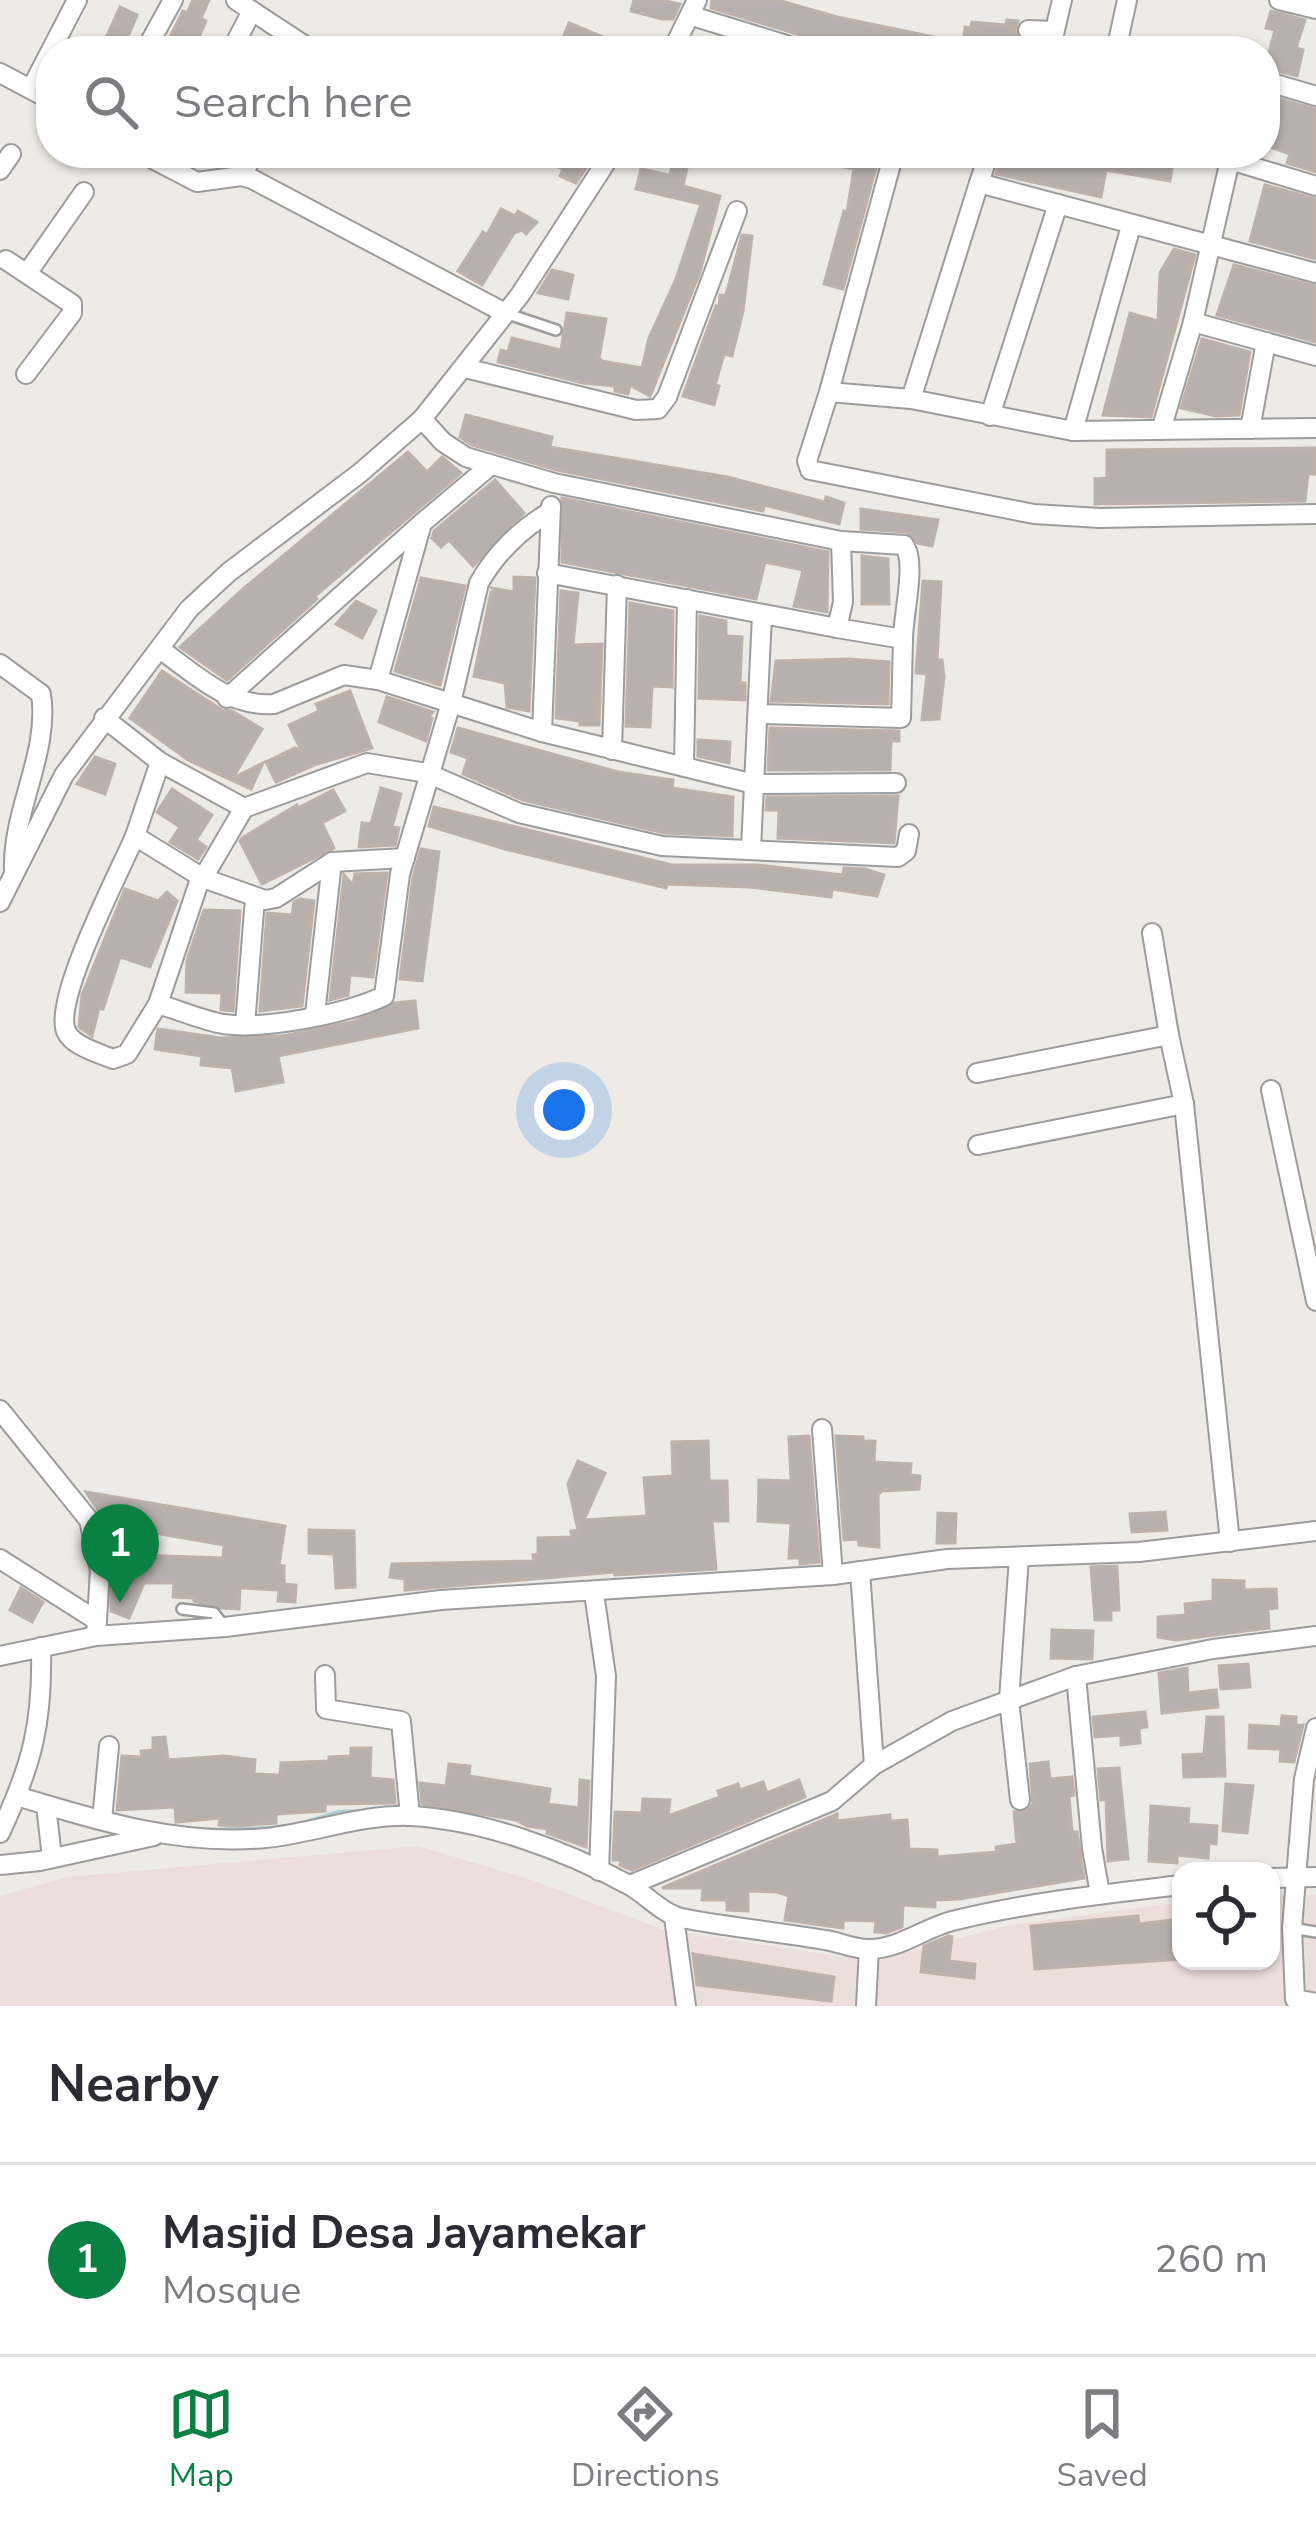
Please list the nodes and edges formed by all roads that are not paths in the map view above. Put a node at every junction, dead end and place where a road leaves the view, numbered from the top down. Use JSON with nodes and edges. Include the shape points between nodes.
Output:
{"nodes":[{"id":1,"x":77,"y":0,"type":"edge"},
{"id":2,"x":1062,"y":0,"type":"edge"},
{"id":3,"x":1127,"y":0,"type":"edge"},
{"id":4,"x":1279,"y":0,"type":"edge"},
{"id":5,"x":168,"y":2,"type":"edge"},
{"id":6,"x":244,"y":6,"type":"edge"},
{"id":7,"x":694,"y":8,"type":"edge"},
{"id":8,"x":1316,"y":9,"type":"edge"},
{"id":9,"x":1028,"y":29,"type":"dead end"},
{"id":10,"x":59,"y":36,"type":"edge"},
{"id":11,"x":152,"y":36,"type":"edge"},
{"id":12,"x":235,"y":36,"type":"edge"},
{"id":13,"x":290,"y":36,"type":"edge"},
{"id":14,"x":680,"y":36,"type":"edge"},
{"id":15,"x":767,"y":36,"type":"edge"},
{"id":16,"x":1042,"y":36,"type":"edge"},
{"id":17,"x":1053,"y":36,"type":"edge"},
{"id":18,"x":1119,"y":36,"type":"edge"},
{"id":19,"x":0,"y":73,"type":"edge"},
{"id":20,"x":1316,"y":74,"type":"edge"},
{"id":21,"x":36,"y":81,"type":"edge"},
{"id":22,"x":1280,"y":85,"type":"edge"},
{"id":23,"x":32,"y":89,"type":"junction"},
{"id":24,"x":36,"y":91,"type":"edge"},
{"id":25,"x":1312,"y":95,"type":"edge"},
{"id":26,"x":180,"y":168,"type":"edge"},
{"id":27,"x":246,"y":168,"type":"edge"},
{"id":28,"x":603,"y":168,"type":"edge"},
{"id":29,"x":890,"y":168,"type":"edge"},
{"id":30,"x":984,"y":168,"type":"edge"},
{"id":31,"x":1220,"y":168,"type":"edge"},
{"id":32,"x":1260,"y":168,"type":"edge"},
{"id":33,"x":241,"y":176,"type":"junction"},
{"id":34,"x":979,"y":183,"type":"junction"},
{"id":35,"x":1316,"y":185,"type":"edge"},
{"id":36,"x":83,"y":193,"type":"dead end"},
{"id":37,"x":1058,"y":204,"type":"junction"},
{"id":38,"x":737,"y":211,"type":"dead end"},
{"id":39,"x":1131,"y":226,"type":"junction"},
{"id":40,"x":1211,"y":244,"type":"junction"},
{"id":41,"x":2,"y":261,"type":"edge"},
{"id":42,"x":28,"y":272,"type":"junction"},
{"id":43,"x":1316,"y":273,"type":"edge"},
{"id":44,"x":506,"y":313,"type":"junction"},
{"id":45,"x":1193,"y":322,"type":"junction"},
{"id":46,"x":556,"y":330,"type":"dead end"},
{"id":47,"x":1266,"y":342,"type":"junction"},
{"id":48,"x":1316,"y":356,"type":"edge"},
{"id":49,"x":465,"y":368,"type":"junction"},
{"id":50,"x":26,"y":374,"type":"dead end"},
{"id":51,"x":829,"y":392,"type":"junction"},
{"id":52,"x":911,"y":399,"type":"junction"},
{"id":53,"x":991,"y":416,"type":"junction"},
{"id":54,"x":422,"y":418,"type":"junction"},
{"id":55,"x":1316,"y":428,"type":"edge"},
{"id":56,"x":1250,"y":429,"type":"junction"},
{"id":57,"x":1161,"y":430,"type":"junction"},
{"id":58,"x":1073,"y":431,"type":"junction"},
{"id":59,"x":490,"y":465,"type":"junction"},
{"id":60,"x":554,"y":483,"type":"junction"},
{"id":61,"x":550,"y":512,"type":"junction"},
{"id":62,"x":1316,"y":514,"type":"edge"},
{"id":63,"x":422,"y":524,"type":"junction"},
{"id":64,"x":841,"y":541,"type":"junction"},
{"id":65,"x":548,"y":573,"type":"junction"},
{"id":66,"x":617,"y":585,"type":"junction"},
{"id":67,"x":687,"y":599,"type":"junction"},
{"id":68,"x":762,"y":615,"type":"junction"},
{"id":69,"x":837,"y":628,"type":"junction"},
{"id":70,"x":903,"y":639,"type":"junction"},
{"id":71,"x":160,"y":650,"type":"junction"},
{"id":72,"x":0,"y":664,"type":"edge"},
{"id":73,"x":378,"y":680,"type":"junction"},
{"id":74,"x":227,"y":698,"type":"junction"},
{"id":75,"x":451,"y":704,"type":"junction"},
{"id":76,"x":758,"y":714,"type":"junction"},
{"id":77,"x":104,"y":718,"type":"junction"},
{"id":78,"x":542,"y":732,"type":"junction"},
{"id":79,"x":612,"y":750,"type":"junction"},
{"id":80,"x":160,"y":762,"type":"junction"},
{"id":81,"x":684,"y":766,"type":"junction"},
{"id":82,"x":427,"y":773,"type":"junction"},
{"id":83,"x":896,"y":783,"type":"dead end"},
{"id":84,"x":754,"y":784,"type":"junction"},
{"id":85,"x":244,"y":808,"type":"junction"},
{"id":86,"x":909,"y":834,"type":"dead end"},
{"id":87,"x":136,"y":836,"type":"junction"},
{"id":88,"x":751,"y":849,"type":"junction"},
{"id":89,"x":405,"y":857,"type":"junction"},
{"id":90,"x":332,"y":862,"type":"junction"},
{"id":91,"x":14,"y":875,"type":"junction"},
{"id":92,"x":203,"y":878,"type":"junction"},
{"id":93,"x":255,"y":898,"type":"junction"},
{"id":94,"x":0,"y":902,"type":"edge"},
{"id":95,"x":1152,"y":933,"type":"dead end"},
{"id":96,"x":158,"y":1004,"type":"junction"},
{"id":97,"x":316,"y":1014,"type":"junction"},
{"id":98,"x":245,"y":1025,"type":"junction"},
{"id":99,"x":1169,"y":1035,"type":"junction"},
{"id":100,"x":976,"y":1072,"type":"dead end"},
{"id":101,"x":1270,"y":1090,"type":"dead end"},
{"id":102,"x":1184,"y":1105,"type":"junction"},
{"id":103,"x":978,"y":1145,"type":"dead end"},
{"id":104,"x":1316,"y":1301,"type":"edge"},
{"id":105,"x":0,"y":1409,"type":"edge"},
{"id":106,"x":821,"y":1429,"type":"dead end"},
{"id":107,"x":1316,"y":1531,"type":"edge"},
{"id":108,"x":1230,"y":1542,"type":"junction"},
{"id":109,"x":1018,"y":1557,"type":"junction"},
{"id":110,"x":0,"y":1559,"type":"edge"},
{"id":111,"x":860,"y":1571,"type":"junction"},
{"id":112,"x":832,"y":1575,"type":"junction"},
{"id":113,"x":594,"y":1593,"type":"junction"},
{"id":114,"x":182,"y":1609,"type":"dead end"},
{"id":115,"x":225,"y":1627,"type":"junction"},
{"id":116,"x":96,"y":1628,"type":"junction"},
{"id":117,"x":1316,"y":1636,"type":"edge"},
{"id":118,"x":41,"y":1647,"type":"junction"},
{"id":119,"x":0,"y":1656,"type":"edge"},
{"id":120,"x":325,"y":1676,"type":"dead end"},
{"id":121,"x":1076,"y":1676,"type":"junction"},
{"id":122,"x":1010,"y":1700,"type":"junction"},
{"id":123,"x":1316,"y":1728,"type":"edge"},
{"id":124,"x":109,"y":1747,"type":"dead end"},
{"id":125,"x":874,"y":1766,"type":"junction"},
{"id":126,"x":17,"y":1796,"type":"junction"},
{"id":127,"x":1020,"y":1800,"type":"dead end"},
{"id":128,"x":46,"y":1805,"type":"junction"},
{"id":129,"x":410,"y":1816,"type":"junction"},
{"id":130,"x":101,"y":1820,"type":"junction"},
{"id":131,"x":0,"y":1833,"type":"edge"},
{"id":132,"x":158,"y":1835,"type":"junction"},
{"id":133,"x":52,"y":1858,"type":"junction"},
{"id":134,"x":0,"y":1865,"type":"edge"},
{"id":135,"x":599,"y":1870,"type":"junction"},
{"id":136,"x":1307,"y":1877,"type":"edge"},
{"id":137,"x":630,"y":1885,"type":"junction"},
{"id":138,"x":1172,"y":1886,"type":"edge"},
{"id":139,"x":1100,"y":1894,"type":"junction"},
{"id":140,"x":674,"y":1916,"type":"junction"},
{"id":141,"x":1292,"y":1928,"type":"junction"},
{"id":142,"x":1316,"y":1932,"type":"edge"},
{"id":143,"x":869,"y":1949,"type":"junction"},
{"id":144,"x":1295,"y":2002,"type":"edge"},
{"id":145,"x":1316,"y":2003,"type":"edge"},
{"id":146,"x":686,"y":2006,"type":"edge"},
{"id":147,"x":866,"y":2006,"type":"edge"}],
"edges":[{"from":1,"to":10,"type":"street"},
{"from":2,"to":17,"type":"street"},
{"from":3,"to":18,"type":"street"},
{"from":4,"to":8,"type":"street"},
{"from":5,"to":11,"type":"street"},
{"from":6,"to":12,"type":"street"},
{"from":6,"to":13,"type":"street"},
{"from":7,"to":14,"type":"street"},
{"from":7,"to":15,"type":"street"},
{"from":9,"to":16,"type":"street"},
{"from":19,"to":23,"type":"street"},
{"from":20,"to":25,"type":"street"},
{"from":21,"to":23,"type":"street"},
{"from":22,"to":25,"type":"street"},
{"from":23,"to":24,"type":"street"},
{"from":26,"to":33,"type":"street","via":[[197,182]]},
{"from":27,"to":33,"type":"street"},
{"from":28,"to":44,"type":"street"},
{"from":29,"to":51,"type":"street"},
{"from":30,"to":34,"type":"street"},
{"from":31,"to":40,"type":"street"},
{"from":32,"to":35,"type":"street"},
{"from":33,"to":44,"type":"street"},
{"from":34,"to":37,"type":"street"},
{"from":34,"to":52,"type":"street"},
{"from":36,"to":42,"type":"street"},
{"from":37,"to":39,"type":"street"},
{"from":37,"to":53,"type":"street"},
{"from":38,"to":49,"type":"street","via":[[658,409]]},
{"from":39,"to":40,"type":"street"},
{"from":39,"to":58,"type":"street"},
{"from":40,"to":43,"type":"street"},
{"from":40,"to":45,"type":"street"},
{"from":41,"to":42,"type":"street"},
{"from":42,"to":50,"type":"street","via":[[72,304],[72,313]]},
{"from":44,"to":46,"type":"lane"},
{"from":44,"to":49,"type":"street"},
{"from":45,"to":47,"type":"street"},
{"from":45,"to":57,"type":"street"},
{"from":47,"to":48,"type":"street"},
{"from":47,"to":56,"type":"street"},
{"from":49,"to":54,"type":"street"},
{"from":51,"to":52,"type":"street"},
{"from":51,"to":62,"type":"street","via":[[810,470],[1034,514]]},
{"from":52,"to":53,"type":"street"},
{"from":53,"to":58,"type":"street"},
{"from":54,"to":59,"type":"street","via":[[443,442]]},
{"from":54,"to":71,"type":"street","via":[[229,572]]},
{"from":55,"to":56,"type":"street"},
{"from":56,"to":57,"type":"street"},
{"from":57,"to":58,"type":"street"},
{"from":59,"to":60,"type":"street"},
{"from":59,"to":63,"type":"street"},
{"from":60,"to":61,"type":"street"},
{"from":60,"to":64,"type":"street"},
{"from":61,"to":65,"type":"street"},
{"from":61,"to":75,"type":"street","via":[[479,583]]},
{"from":63,"to":73,"type":"street"},
{"from":63,"to":74,"type":"street"},
{"from":64,"to":69,"type":"street"},
{"from":64,"to":70,"type":"street","via":[[910,550]]},
{"from":65,"to":66,"type":"street"},
{"from":65,"to":78,"type":"street"},
{"from":66,"to":67,"type":"street"},
{"from":66,"to":79,"type":"street"},
{"from":67,"to":68,"type":"street"},
{"from":67,"to":81,"type":"street"},
{"from":68,"to":69,"type":"street"},
{"from":68,"to":76,"type":"street"},
{"from":69,"to":70,"type":"street"},
{"from":70,"to":76,"type":"street","via":[[901,718]]},
{"from":71,"to":74,"type":"street"},
{"from":71,"to":77,"type":"street"},
{"from":72,"to":91,"type":"street","via":[[41,694],[45,719],[13,842]]},
{"from":73,"to":74,"type":"street","via":[[338,676],[274,704]]},
{"from":73,"to":75,"type":"street"},
{"from":75,"to":78,"type":"street"},
{"from":75,"to":82,"type":"street"},
{"from":76,"to":84,"type":"street"},
{"from":77,"to":80,"type":"street"},
{"from":77,"to":91,"type":"street","via":[[64,775]]},
{"from":78,"to":79,"type":"street"},
{"from":79,"to":81,"type":"street"},
{"from":80,"to":85,"type":"street"},
{"from":80,"to":87,"type":"street"},
{"from":81,"to":84,"type":"street"},
{"from":82,"to":85,"type":"street","via":[[361,764]]},
{"from":82,"to":88,"type":"street","via":[[540,818],[662,846]]},
{"from":82,"to":89,"type":"street"},
{"from":83,"to":84,"type":"street"},
{"from":84,"to":88,"type":"street"},
{"from":85,"to":92,"type":"street"},
{"from":86,"to":88,"type":"street","via":[[898,857]]},
{"from":87,"to":92,"type":"street"},
{"from":87,"to":96,"type":"street","via":[[75,968],[66,1032],[121,1059]]},
{"from":89,"to":90,"type":"street"},
{"from":89,"to":97,"type":"street","via":[[384,996]]},
{"from":90,"to":93,"type":"street","via":[[276,898]]},
{"from":90,"to":97,"type":"street"},
{"from":91,"to":94,"type":"street"},
{"from":92,"to":93,"type":"street"},
{"from":92,"to":96,"type":"street"},
{"from":93,"to":98,"type":"street"},
{"from":95,"to":99,"type":"street"},
{"from":96,"to":98,"type":"street"},
{"from":97,"to":98,"type":"street"},
{"from":99,"to":100,"type":"street"},
{"from":99,"to":102,"type":"street"},
{"from":101,"to":104,"type":"street"},
{"from":102,"to":103,"type":"street"},
{"from":102,"to":108,"type":"street"},
{"from":105,"to":116,"type":"street","via":[[89,1520],[100,1570]]},
{"from":106,"to":112,"type":"street"},
{"from":107,"to":108,"type":"street"},
{"from":108,"to":109,"type":"street"},
{"from":109,"to":111,"type":"street"},
{"from":109,"to":122,"type":"street"},
{"from":110,"to":116,"type":"street"},
{"from":111,"to":112,"type":"street"},
{"from":111,"to":125,"type":"street"},
{"from":112,"to":113,"type":"street"},
{"from":113,"to":115,"type":"street","via":[[441,1600]]},
{"from":113,"to":135,"type":"street","via":[[606,1676]]},
{"from":114,"to":115,"type":"lane","via":[[214,1613]]},
{"from":115,"to":116,"type":"street"},
{"from":116,"to":118,"type":"street"},
{"from":117,"to":121,"type":"street"},
{"from":118,"to":119,"type":"street"},
{"from":118,"to":126,"type":"street","via":[[35,1748]]},
{"from":120,"to":129,"type":"street","via":[[332,1712],[388,1716],[404,1727]]},
{"from":121,"to":122,"type":"street"},
{"from":121,"to":139,"type":"street"},
{"from":122,"to":125,"type":"street","via":[[952,1721]]},
{"from":122,"to":127,"type":"street"},
{"from":123,"to":136,"type":"street","via":[[1304,1780]]},
{"from":124,"to":130,"type":"street"},
{"from":125,"to":137,"type":"street","via":[[832,1801]]},
{"from":126,"to":128,"type":"street"},
{"from":126,"to":131,"type":"street"},
{"from":128,"to":130,"type":"street"},
{"from":128,"to":133,"type":"street"},
{"from":129,"to":132,"type":"street","via":[[267,1838]]},
{"from":129,"to":135,"type":"street","via":[[518,1838]]},
{"from":130,"to":132,"type":"street"},
{"from":132,"to":133,"type":"street"},
{"from":133,"to":134,"type":"street"},
{"from":135,"to":137,"type":"street"},
{"from":136,"to":141,"type":"street"},
{"from":137,"to":140,"type":"street"},
{"from":138,"to":139,"type":"street"},
{"from":139,"to":143,"type":"street","via":[[950,1921]]},
{"from":140,"to":143,"type":"street"},
{"from":140,"to":146,"type":"street"},
{"from":141,"to":142,"type":"lane"},
{"from":141,"to":144,"type":"street"},
{"from":143,"to":147,"type":"street"},
{"from":144,"to":145,"type":"street"}]}
